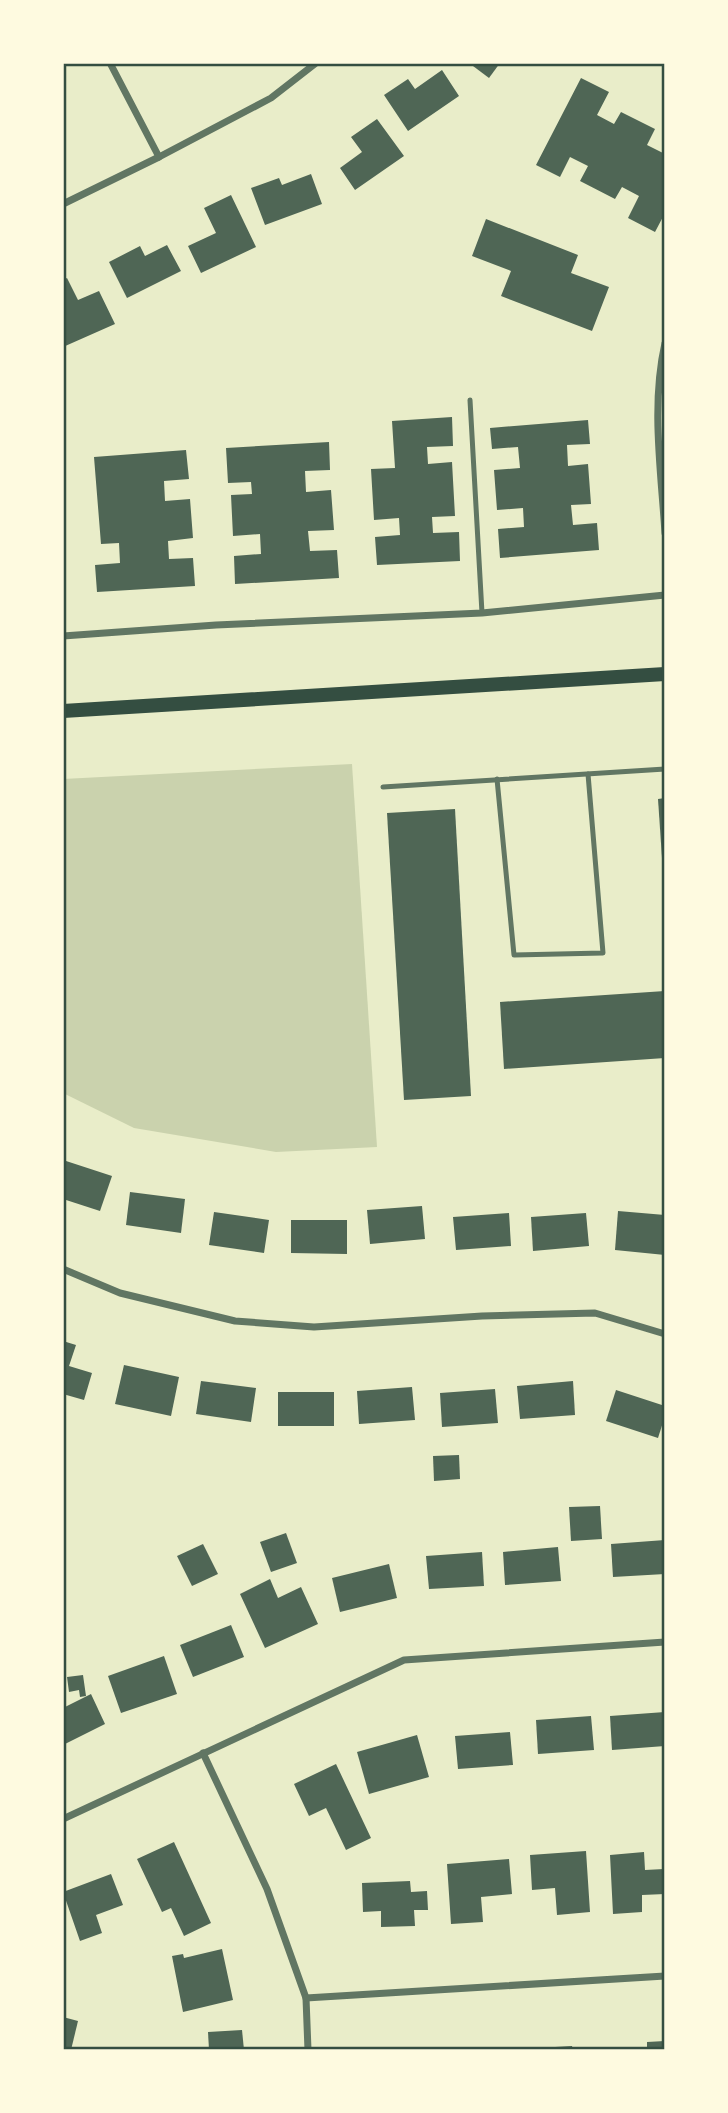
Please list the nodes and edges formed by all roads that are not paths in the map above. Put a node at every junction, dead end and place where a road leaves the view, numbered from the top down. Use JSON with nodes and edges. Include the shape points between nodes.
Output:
{"nodes":[{"id":1,"x":110,"y":63,"type":"edge"},
{"id":2,"x":316,"y":63,"type":"edge"},
{"id":3,"x":159,"y":157,"type":"junction"},
{"id":4,"x":63,"y":204,"type":"edge"},
{"id":5,"x":665,"y":343,"type":"edge"},
{"id":6,"x":470,"y":400,"type":"dead end"},
{"id":7,"x":665,"y":533,"type":"edge"},
{"id":8,"x":665,"y":595,"type":"edge"},
{"id":9,"x":482,"y":613,"type":"junction"},
{"id":10,"x":63,"y":636,"type":"edge"},
{"id":11,"x":665,"y":674,"type":"edge"},
{"id":12,"x":63,"y":711,"type":"edge"},
{"id":13,"x":665,"y":769,"type":"edge"},
{"id":14,"x":588,"y":774,"type":"junction"},
{"id":15,"x":497,"y":779,"type":"junction"},
{"id":16,"x":383,"y":787,"type":"dead end"},
{"id":17,"x":63,"y":1269,"type":"edge"},
{"id":18,"x":665,"y":1334,"type":"edge"},
{"id":19,"x":665,"y":1642,"type":"edge"},
{"id":20,"x":203,"y":1753,"type":"junction"},
{"id":21,"x":63,"y":1819,"type":"edge"},
{"id":22,"x":665,"y":1976,"type":"edge"},
{"id":23,"x":306,"y":1998,"type":"junction"},
{"id":24,"x":308,"y":2050,"type":"edge"}],
"edges":[{"from":1,"to":3,"type":"street"},
{"from":2,"to":3,"type":"street","via":[[271,98]]},
{"from":3,"to":4,"type":"street"},
{"from":5,"to":7,"type":"street","via":[[657,398]]},
{"from":6,"to":9,"type":"lane"},
{"from":8,"to":9,"type":"street"},
{"from":9,"to":10,"type":"street"},
{"from":11,"to":12,"type":"main road"},
{"from":13,"to":14,"type":"lane"},
{"from":14,"to":15,"type":"lane"},
{"from":14,"to":15,"type":"lane","via":[[603,953],[513,955]]},
{"from":15,"to":16,"type":"lane"},
{"from":17,"to":18,"type":"street","via":[[120,1293],[235,1321],[314,1327],[595,1313]]},
{"from":19,"to":20,"type":"street","via":[[404,1660]]},
{"from":20,"to":21,"type":"street"},
{"from":20,"to":23,"type":"street","via":[[267,1889]]},
{"from":22,"to":23,"type":"street"},
{"from":23,"to":24,"type":"street"}]}
